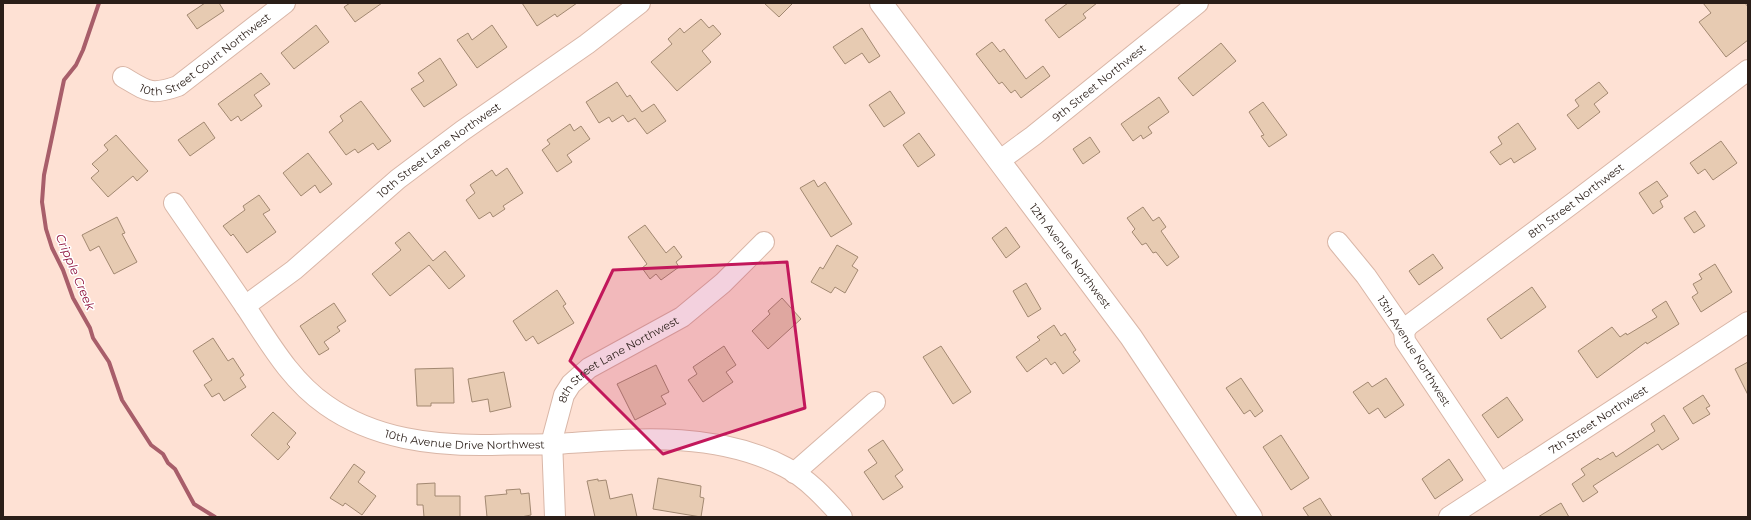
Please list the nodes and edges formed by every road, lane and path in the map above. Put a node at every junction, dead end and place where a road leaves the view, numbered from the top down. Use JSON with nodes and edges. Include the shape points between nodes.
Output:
{"nodes":[{"id":1,"x":286,"y":3,"type":"edge"},
{"id":2,"x":640,"y":3,"type":"edge"},
{"id":3,"x":880,"y":3,"type":"edge"},
{"id":4,"x":1198,"y":3,"type":"edge"},
{"id":5,"x":1748,"y":70,"type":"edge"},
{"id":6,"x":123,"y":77,"type":"dead end"},
{"id":7,"x":999,"y":161,"type":"junction"},
{"id":8,"x":174,"y":203,"type":"dead end"},
{"id":9,"x":764,"y":242,"type":"dead end"},
{"id":10,"x":1338,"y":242,"type":"dead end"},
{"id":11,"x":245,"y":306,"type":"junction"},
{"id":12,"x":1748,"y":322,"type":"edge"},
{"id":13,"x":1404,"y":331,"type":"junction"},
{"id":14,"x":875,"y":402,"type":"dead end"},
{"id":15,"x":552,"y":444,"type":"junction"},
{"id":16,"x":794,"y":473,"type":"junction"},
{"id":17,"x":1500,"y":483,"type":"junction"},
{"id":18,"x":555,"y":517,"type":"edge"},
{"id":19,"x":842,"y":517,"type":"edge"},
{"id":20,"x":1250,"y":517,"type":"edge"},
{"id":21,"x":1449,"y":517,"type":"edge"}],
"edges":[{"from":1,"to":6,"type":"street","name":"10th Street Court Northwest","via":[[178,86],[162,92],[151,92]]},
{"from":2,"to":11,"type":"street","name":"10th Street Lane Northwest","via":[[398,179],[294,270]]},
{"from":3,"to":7,"type":"main road","name":"12th Avenue Northwest"},
{"from":4,"to":7,"type":"street","name":"9th Street Northwest"},
{"from":5,"to":13,"type":"street","name":"8th Street Northwest"},
{"from":7,"to":20,"type":"main road","name":"12th Avenue Northwest","via":[[1131,337]]},
{"from":8,"to":11,"type":"street","name":"10th Avenue Drive Northwest"},
{"from":9,"to":15,"type":"street","name":"8th Street Lane Northwest","via":[[723,283],[682,317],[589,368],[578,377],[564,395]]},
{"from":10,"to":13,"type":"street","name":"13th Avenue Northwest","via":[[1366,276]]},
{"from":11,"to":15,"type":"street","name":"10th Avenue Drive Northwest","via":[[277,356],[304,388],[324,405],[363,426],[412,440],[438,444]]},
{"from":12,"to":17,"type":"street","name":"7th Street Northwest"},
{"from":13,"to":17,"type":"street","name":"13th Avenue Northwest","via":[[1405,341]]},
{"from":14,"to":16,"type":"street"},
{"from":15,"to":16,"type":"street","name":"10th Avenue Drive Northwest","via":[[614,440],[696,440],[747,451],[786,467]]},
{"from":15,"to":18,"type":"street","name":"8th Street Lane Northwest"},
{"from":16,"to":19,"type":"street","name":"10th Avenue Drive Northwest"},
{"from":17,"to":21,"type":"street","name":"7th Street Northwest"}]}
